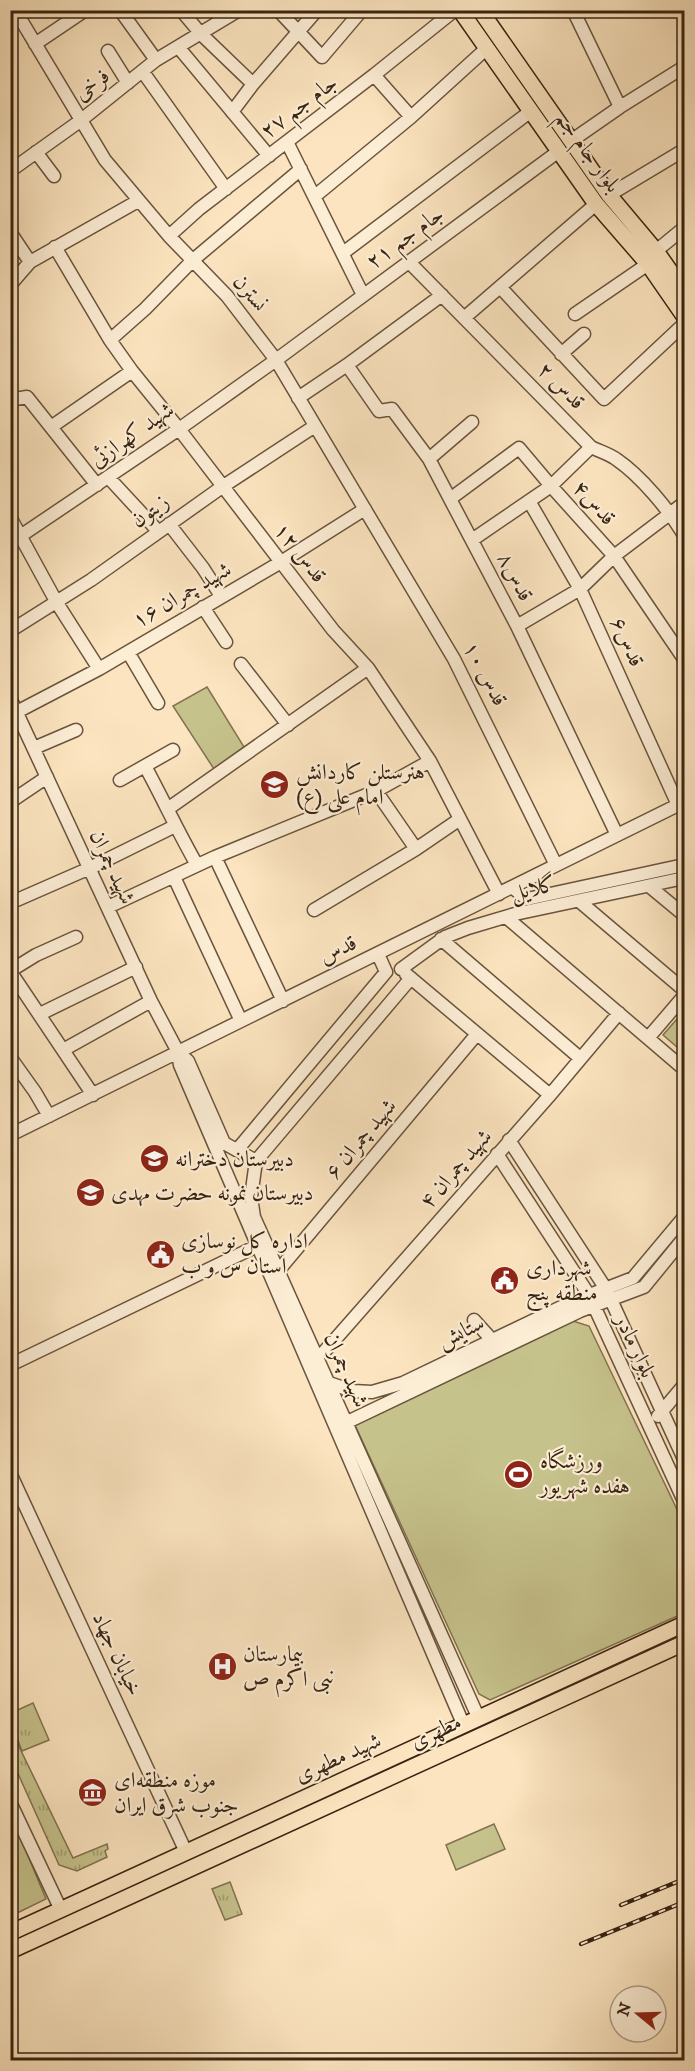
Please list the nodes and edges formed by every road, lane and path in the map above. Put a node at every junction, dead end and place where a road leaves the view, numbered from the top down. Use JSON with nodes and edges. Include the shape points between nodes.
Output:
{"nodes":[{"id":1,"x":15,"y":10,"type":"edge"},
{"id":2,"x":120,"y":10,"type":"edge"},
{"id":3,"x":181,"y":10,"type":"edge"},
{"id":4,"x":239,"y":10,"type":"edge"},
{"id":5,"x":278,"y":10,"type":"edge"},
{"id":6,"x":317,"y":10,"type":"edge"},
{"id":7,"x":362,"y":10,"type":"edge"},
{"id":8,"x":455,"y":10,"type":"edge"},
{"id":9,"x":460,"y":10,"type":"edge"},
{"id":10,"x":480,"y":10,"type":"edge"},
{"id":11,"x":573,"y":10,"type":"edge"},
{"id":12,"x":81,"y":14,"type":"dead end"},
{"id":13,"x":298,"y":32,"type":"junction"},
{"id":14,"x":201,"y":34,"type":"junction"},
{"id":15,"x":35,"y":44,"type":"junction"},
{"id":16,"x":178,"y":48,"type":"junction"},
{"id":17,"x":487,"y":48,"type":"junction"},
{"id":18,"x":108,"y":51,"type":"dead end"},
{"id":19,"x":156,"y":60,"type":"junction"},
{"id":20,"x":684,"y":67,"type":"edge"},
{"id":21,"x":143,"y":72,"type":"junction"},
{"id":22,"x":374,"y":75,"type":"junction"},
{"id":23,"x":128,"y":83,"type":"junction"},
{"id":24,"x":253,"y":84,"type":"junction"},
{"id":25,"x":620,"y":107,"type":"junction"},
{"id":26,"x":232,"y":111,"type":"junction"},
{"id":27,"x":531,"y":111,"type":"junction"},
{"id":28,"x":411,"y":117,"type":"junction"},
{"id":29,"x":80,"y":121,"type":"junction"},
{"id":30,"x":571,"y":141,"type":"junction"},
{"id":31,"x":287,"y":142,"type":"junction"},
{"id":32,"x":684,"y":150,"type":"edge"},
{"id":33,"x":559,"y":151,"type":"junction"},
{"id":34,"x":36,"y":152,"type":"junction"},
{"id":35,"x":269,"y":156,"type":"junction"},
{"id":36,"x":301,"y":169,"type":"junction"},
{"id":37,"x":10,"y":171,"type":"edge"},
{"id":38,"x":54,"y":176,"type":"dead end"},
{"id":39,"x":226,"y":189,"type":"junction"},
{"id":40,"x":315,"y":196,"type":"junction"},
{"id":41,"x":602,"y":199,"type":"junction"},
{"id":42,"x":138,"y":201,"type":"junction"},
{"id":43,"x":684,"y":228,"type":"edge"},
{"id":44,"x":10,"y":232,"type":"edge"},
{"id":45,"x":169,"y":236,"type":"junction"},
{"id":46,"x":55,"y":246,"type":"junction"},
{"id":47,"x":656,"y":251,"type":"junction"},
{"id":48,"x":343,"y":253,"type":"junction"},
{"id":49,"x":193,"y":260,"type":"junction"},
{"id":50,"x":30,"y":262,"type":"junction"},
{"id":51,"x":408,"y":262,"type":"junction"},
{"id":52,"x":648,"y":264,"type":"junction"},
{"id":53,"x":10,"y":285,"type":"edge"},
{"id":54,"x":500,"y":287,"type":"junction"},
{"id":55,"x":684,"y":291,"type":"edge"},
{"id":56,"x":363,"y":295,"type":"junction"},
{"id":57,"x":442,"y":295,"type":"junction"},
{"id":58,"x":575,"y":314,"type":"dead end"},
{"id":59,"x":684,"y":316,"type":"edge"},
{"id":60,"x":464,"y":318,"type":"junction"},
{"id":61,"x":684,"y":324,"type":"edge"},
{"id":62,"x":584,"y":334,"type":"dead end"},
{"id":63,"x":110,"y":340,"type":"junction"},
{"id":64,"x":561,"y":354,"type":"junction"},
{"id":65,"x":276,"y":360,"type":"junction"},
{"id":66,"x":347,"y":364,"type":"junction"},
{"id":67,"x":132,"y":371,"type":"junction"},
{"id":68,"x":10,"y":393,"type":"edge"},
{"id":69,"x":298,"y":398,"type":"junction"},
{"id":70,"x":472,"y":422,"type":"dead end"},
{"id":71,"x":315,"y":426,"type":"junction"},
{"id":72,"x":51,"y":427,"type":"junction"},
{"id":73,"x":178,"y":429,"type":"junction"},
{"id":74,"x":591,"y":447,"type":"junction"},
{"id":75,"x":429,"y":459,"type":"junction"},
{"id":76,"x":108,"y":477,"type":"junction"},
{"id":77,"x":97,"y":485,"type":"junction"},
{"id":78,"x":551,"y":486,"type":"junction"},
{"id":79,"x":222,"y":487,"type":"junction"},
{"id":80,"x":450,"y":499,"type":"junction"},
{"id":81,"x":529,"y":501,"type":"junction"},
{"id":82,"x":684,"y":502,"type":"edge"},
{"id":83,"x":365,"y":509,"type":"junction"},
{"id":84,"x":670,"y":513,"type":"junction"},
{"id":85,"x":10,"y":517,"type":"edge"},
{"id":86,"x":163,"y":528,"type":"junction"},
{"id":87,"x":684,"y":535,"type":"edge"},
{"id":88,"x":16,"y":540,"type":"edge"},
{"id":89,"x":472,"y":540,"type":"junction"},
{"id":90,"x":614,"y":556,"type":"junction"},
{"id":91,"x":281,"y":562,"type":"junction"},
{"id":92,"x":580,"y":589,"type":"junction"},
{"id":93,"x":222,"y":596,"type":"junction"},
{"id":94,"x":57,"y":603,"type":"junction"},
{"id":95,"x":203,"y":608,"type":"junction"},
{"id":96,"x":517,"y":626,"type":"junction"},
{"id":97,"x":10,"y":631,"type":"edge"},
{"id":98,"x":226,"y":642,"type":"dead end"},
{"id":99,"x":128,"y":652,"type":"junction"},
{"id":100,"x":684,"y":659,"type":"edge"},
{"id":101,"x":242,"y":664,"type":"dead end"},
{"id":102,"x":368,"y":668,"type":"junction"},
{"id":103,"x":99,"y":669,"type":"junction"},
{"id":104,"x":10,"y":698,"type":"edge"},
{"id":105,"x":158,"y":703,"type":"dead end"},
{"id":106,"x":14,"y":713,"type":"edge"},
{"id":107,"x":288,"y":725,"type":"junction"},
{"id":108,"x":76,"y":730,"type":"dead end"},
{"id":109,"x":34,"y":748,"type":"junction"},
{"id":110,"x":173,"y":750,"type":"dead end"},
{"id":111,"x":430,"y":761,"type":"junction"},
{"id":112,"x":145,"y":766,"type":"junction"},
{"id":113,"x":47,"y":777,"type":"junction"},
{"id":114,"x":120,"y":780,"type":"dead end"},
{"id":115,"x":375,"y":791,"type":"junction"},
{"id":116,"x":10,"y":802,"type":"edge"},
{"id":117,"x":681,"y":804,"type":"edge"},
{"id":118,"x":169,"y":808,"type":"junction"},
{"id":119,"x":460,"y":819,"type":"junction"},
{"id":120,"x":175,"y":826,"type":"junction"},
{"id":121,"x":617,"y":835,"type":"junction"},
{"id":122,"x":416,"y":849,"type":"junction"},
{"id":123,"x":215,"y":857,"type":"junction"},
{"id":124,"x":197,"y":865,"type":"junction"},
{"id":125,"x":556,"y":865,"type":"junction"},
{"id":126,"x":684,"y":865,"type":"edge"},
{"id":127,"x":90,"y":868,"type":"junction"},
{"id":128,"x":174,"y":877,"type":"junction"},
{"id":129,"x":684,"y":879,"type":"edge"},
{"id":130,"x":649,"y":886,"type":"junction"},
{"id":131,"x":512,"y":887,"type":"junction"},
{"id":132,"x":499,"y":894,"type":"junction"},
{"id":133,"x":579,"y":901,"type":"junction"},
{"id":134,"x":10,"y":903,"type":"edge"},
{"id":135,"x":108,"y":907,"type":"junction"},
{"id":136,"x":314,"y":910,"type":"dead end"},
{"id":137,"x":684,"y":915,"type":"edge"},
{"id":138,"x":506,"y":917,"type":"junction"},
{"id":139,"x":76,"y":937,"type":"dead end"},
{"id":140,"x":441,"y":939,"type":"junction"},
{"id":141,"x":378,"y":954,"type":"junction"},
{"id":142,"x":136,"y":967,"type":"junction"},
{"id":143,"x":401,"y":969,"type":"junction"},
{"id":144,"x":10,"y":971,"type":"edge"},
{"id":145,"x":386,"y":972,"type":"junction"},
{"id":146,"x":411,"y":978,"type":"junction"},
{"id":147,"x":684,"y":990,"type":"edge"},
{"id":148,"x":684,"y":996,"type":"edge"},
{"id":149,"x":151,"y":1001,"type":"junction"},
{"id":150,"x":283,"y":1001,"type":"junction"},
{"id":151,"x":619,"y":1013,"type":"junction"},
{"id":152,"x":40,"y":1014,"type":"junction"},
{"id":153,"x":241,"y":1021,"type":"junction"},
{"id":154,"x":477,"y":1034,"type":"junction"},
{"id":155,"x":648,"y":1038,"type":"junction"},
{"id":156,"x":63,"y":1050,"type":"junction"},
{"id":157,"x":178,"y":1052,"type":"junction"},
{"id":158,"x":10,"y":1057,"type":"edge"},
{"id":159,"x":580,"y":1058,"type":"junction"},
{"id":160,"x":684,"y":1069,"type":"edge"},
{"id":161,"x":93,"y":1095,"type":"junction"},
{"id":162,"x":550,"y":1095,"type":"junction"},
{"id":163,"x":49,"y":1116,"type":"junction"},
{"id":164,"x":10,"y":1135,"type":"edge"},
{"id":165,"x":509,"y":1140,"type":"junction"},
{"id":166,"x":237,"y":1150,"type":"junction"},
{"id":167,"x":497,"y":1154,"type":"junction"},
{"id":168,"x":256,"y":1161,"type":"junction"},
{"id":169,"x":684,"y":1217,"type":"edge"},
{"id":170,"x":684,"y":1238,"type":"edge"},
{"id":171,"x":257,"y":1246,"type":"junction"},
{"id":172,"x":278,"y":1271,"type":"junction"},
{"id":173,"x":608,"y":1294,"type":"junction"},
{"id":174,"x":591,"y":1301,"type":"junction"},
{"id":175,"x":474,"y":1320,"type":"dead end"},
{"id":176,"x":492,"y":1340,"type":"junction"},
{"id":177,"x":324,"y":1353,"type":"dead end"},
{"id":178,"x":10,"y":1365,"type":"edge"},
{"id":179,"x":329,"y":1383,"type":"junction"},
{"id":180,"x":684,"y":1385,"type":"edge"},
{"id":181,"x":662,"y":1411,"type":"junction"},
{"id":182,"x":341,"y":1425,"type":"junction"},
{"id":183,"x":650,"y":1426,"type":"junction"},
{"id":184,"x":684,"y":1459,"type":"edge"},
{"id":185,"x":10,"y":1473,"type":"edge"},
{"id":186,"x":684,"y":1501,"type":"edge"},
{"id":187,"x":684,"y":1624,"type":"edge"},
{"id":188,"x":684,"y":1643,"type":"edge"},
{"id":189,"x":479,"y":1719,"type":"junction"},
{"id":190,"x":464,"y":1726,"type":"junction"},
{"id":191,"x":10,"y":1802,"type":"edge"},
{"id":192,"x":186,"y":1852,"type":"junction"},
{"id":193,"x":58,"y":1911,"type":"junction"},
{"id":194,"x":63,"y":1927,"type":"junction"},
{"id":195,"x":10,"y":1933,"type":"edge"},
{"id":196,"x":10,"y":1951,"type":"edge"}],
"edges":[{"from":1,"to":15,"type":"street","name":"نسترن"},
{"from":2,"to":19,"type":"street"},
{"from":3,"to":14,"type":"street"},
{"from":4,"to":14,"type":"street","name":"فرخی"},
{"from":5,"to":13,"type":"street"},
{"from":6,"to":13,"type":"street"},
{"from":7,"to":13,"type":"street","via":[[322,57]]},
{"from":8,"to":22,"type":"street","name":"جام جم ۲۷"},
{"from":9,"to":17,"type":"main road","name":"بلوار جام جم"},
{"from":10,"to":30,"type":"main road","name":"بلوار جام جم"},
{"from":11,"to":25,"type":"street"},
{"from":12,"to":15,"type":"street"},
{"from":13,"to":24,"type":"street"},
{"from":14,"to":16,"type":"street","name":"فرخی"},
{"from":14,"to":24,"type":"street"},
{"from":15,"to":29,"type":"street","name":"نسترن"},
{"from":16,"to":19,"type":"street","name":"فرخی"},
{"from":16,"to":26,"type":"street"},
{"from":17,"to":27,"type":"main road","name":"بلوار جام جم"},
{"from":17,"to":28,"type":"street"},
{"from":18,"to":23,"type":"street"},
{"from":19,"to":21,"type":"street","name":"فرخی"},
{"from":20,"to":25,"type":"street"},
{"from":21,"to":23,"type":"street","name":"فرخی"},
{"from":21,"to":39,"type":"street"},
{"from":22,"to":28,"type":"street"},
{"from":22,"to":31,"type":"street","name":"جام جم ۲۷"},
{"from":23,"to":29,"type":"street","name":"فرخی"},
{"from":24,"to":26,"type":"street"},
{"from":25,"to":30,"type":"street"},
{"from":26,"to":35,"type":"street"},
{"from":27,"to":33,"type":"main road","name":"بلوار جام جم"},
{"from":27,"to":48,"type":"street"},
{"from":28,"to":40,"type":"street"},
{"from":29,"to":34,"type":"street","name":"فرخی"},
{"from":29,"to":42,"type":"street","name":"نسترن"},
{"from":30,"to":33,"type":"main road"},
{"from":30,"to":41,"type":"main road","name":"بلوار جام جم"},
{"from":31,"to":35,"type":"street","name":"جام جم ۲۷"},
{"from":31,"to":36,"type":"street"},
{"from":32,"to":41,"type":"street"},
{"from":33,"to":41,"type":"main road","name":"بلوار جام جم"},
{"from":33,"to":51,"type":"street","name":"جام جم ۲۱"},
{"from":34,"to":37,"type":"street","name":"فرخی"},
{"from":34,"to":38,"type":"street"},
{"from":35,"to":39,"type":"street","name":"جام جم ۲۷"},
{"from":36,"to":40,"type":"street"},
{"from":36,"to":49,"type":"street"},
{"from":39,"to":45,"type":"street","name":"جام جم ۲۷"},
{"from":40,"to":48,"type":"street"},
{"from":41,"to":47,"type":"main road","name":"بلوار جام جم"},
{"from":41,"to":52,"type":"main road","name":"بلوار جام جم"},
{"from":41,"to":54,"type":"street"},
{"from":42,"to":45,"type":"street","name":"نسترن"},
{"from":42,"to":46,"type":"street"},
{"from":43,"to":47,"type":"street"},
{"from":44,"to":50,"type":"street"},
{"from":45,"to":49,"type":"street","name":"نسترن"},
{"from":46,"to":50,"type":"street"},
{"from":46,"to":63,"type":"street","name":"قدس ۱۲"},
{"from":47,"to":55,"type":"main road","name":"بلوار جام جم"},
{"from":48,"to":56,"type":"street"},
{"from":49,"to":63,"type":"street"},
{"from":49,"to":65,"type":"street","name":"نسترن","via":[[227,296]]},
{"from":50,"to":53,"type":"street"},
{"from":51,"to":56,"type":"street","name":"جام جم ۲۱"},
{"from":51,"to":57,"type":"street","name":"قدس ۲"},
{"from":52,"to":58,"type":"street"},
{"from":52,"to":59,"type":"main road","name":"بلوار جام جم"},
{"from":54,"to":60,"type":"street"},
{"from":54,"to":64,"type":"street"},
{"from":56,"to":65,"type":"street","name":"جام جم ۲۱"},
{"from":57,"to":60,"type":"street","name":"قدس ۲"},
{"from":57,"to":66,"type":"street"},
{"from":60,"to":74,"type":"street","name":"قدس ۲"},
{"from":61,"to":64,"type":"street","via":[[604,399]]},
{"from":62,"to":64,"type":"street"},
{"from":63,"to":67,"type":"street","name":"قدس ۱۲"},
{"from":65,"to":69,"type":"street","name":"نسترن"},
{"from":65,"to":73,"type":"street","name":"شهید کهرازئی"},
{"from":66,"to":69,"type":"street"},
{"from":66,"to":75,"type":"street","name":"قدس۸","via":[[379,411],[392,409]]},
{"from":67,"to":72,"type":"street"},
{"from":67,"to":73,"type":"street","name":"قدس ۱۲"},
{"from":68,"to":72,"type":"street","via":[[15,399],[27,397]]},
{"from":69,"to":71,"type":"street","name":"نسترن"},
{"from":70,"to":75,"type":"street"},
{"from":71,"to":79,"type":"street","name":"زیتون"},
{"from":71,"to":83,"type":"street","name":"نسترن"},
{"from":72,"to":77,"type":"street"},
{"from":73,"to":76,"type":"street","name":"شهید کهرازئی"},
{"from":73,"to":79,"type":"street","name":"قدس ۱۲"},
{"from":74,"to":78,"type":"street"},
{"from":74,"to":84,"type":"street","name":"قدس ۲","via":[[616,458]]},
{"from":75,"to":80,"type":"street","name":"قدس۸"},
{"from":76,"to":77,"type":"street","name":"شهید کهرازئی"},
{"from":76,"to":86,"type":"street"},
{"from":77,"to":88,"type":"street","name":"شهید کهرازئی"},
{"from":78,"to":80,"type":"street","name":"قدس۴","via":[[519,448]]},
{"from":78,"to":81,"type":"street"},
{"from":78,"to":90,"type":"street","name":"قدس۴"},
{"from":79,"to":86,"type":"street","name":"زیتون"},
{"from":79,"to":91,"type":"street","name":"قدس ۱۲"},
{"from":80,"to":89,"type":"street","name":"قدس۸"},
{"from":81,"to":89,"type":"street"},
{"from":81,"to":92,"type":"street","name":"قدس۶"},
{"from":82,"to":84,"type":"street"},
{"from":83,"to":91,"type":"street","name":"شهید چمران ۱۶"},
{"from":83,"to":125,"type":"street","name":"قدس ۱۰","via":[[454,659]]},
{"from":84,"to":87,"type":"street","name":"قدس ۲"},
{"from":84,"to":90,"type":"street"},
{"from":85,"to":88,"type":"street"},
{"from":86,"to":93,"type":"street","via":[[203,568]]},
{"from":86,"to":94,"type":"street","name":"زیتون"},
{"from":88,"to":94,"type":"street"},
{"from":89,"to":96,"type":"street","name":"قدس۸"},
{"from":90,"to":92,"type":"street"},
{"from":90,"to":100,"type":"street","name":"قدس۴"},
{"from":91,"to":93,"type":"street","name":"شهید چمران ۱۶"},
{"from":91,"to":102,"type":"street","name":"قدس ۱۲"},
{"from":92,"to":96,"type":"street"},
{"from":92,"to":117,"type":"street","name":"قدس۶"},
{"from":93,"to":95,"type":"street","name":"شهید چمران ۱۶"},
{"from":94,"to":97,"type":"street","name":"زیتون"},
{"from":94,"to":103,"type":"street"},
{"from":95,"to":98,"type":"street"},
{"from":95,"to":99,"type":"street","name":"شهید چمران ۱۶"},
{"from":96,"to":121,"type":"street","name":"قدس۸"},
{"from":99,"to":103,"type":"street","name":"شهید چمران ۱۶"},
{"from":99,"to":105,"type":"street"},
{"from":101,"to":107,"type":"street"},
{"from":102,"to":107,"type":"street"},
{"from":102,"to":111,"type":"street","name":"قدس ۱۲"},
{"from":103,"to":106,"type":"street","name":"شهید چمران ۱۶"},
{"from":104,"to":106,"type":"street","name":"شهید چمران"},
{"from":106,"to":109,"type":"street","name":"شهید چمران"},
{"from":107,"to":118,"type":"street"},
{"from":108,"to":109,"type":"street"},
{"from":109,"to":113,"type":"street","name":"شهید چمران"},
{"from":110,"to":112,"type":"street"},
{"from":111,"to":115,"type":"street"},
{"from":111,"to":119,"type":"street","name":"قدس ۱۲"},
{"from":112,"to":114,"type":"street"},
{"from":112,"to":118,"type":"street"},
{"from":113,"to":116,"type":"street"},
{"from":113,"to":127,"type":"street","name":"شهید چمران"},
{"from":115,"to":122,"type":"street"},
{"from":115,"to":123,"type":"street"},
{"from":117,"to":121,"type":"street","name":"قدس"},
{"from":118,"to":120,"type":"street"},
{"from":119,"to":122,"type":"street"},
{"from":119,"to":132,"type":"street","name":"قدس ۱۲"},
{"from":120,"to":124,"type":"street"},
{"from":120,"to":127,"type":"street"},
{"from":121,"to":125,"type":"street","name":"قدس"},
{"from":122,"to":136,"type":"street"},
{"from":123,"to":124,"type":"street"},
{"from":123,"to":150,"type":"street"},
{"from":124,"to":128,"type":"street"},
{"from":125,"to":131,"type":"street","name":"قدس"},
{"from":126,"to":131,"type":"street","name":"گلایل","via":[[527,899]]},
{"from":127,"to":134,"type":"street"},
{"from":127,"to":135,"type":"street","name":"شهید چمران"},
{"from":128,"to":135,"type":"street"},
{"from":128,"to":153,"type":"street"},
{"from":129,"to":130,"type":"street","name":"گلایل"},
{"from":130,"to":133,"type":"street","name":"گلایل"},
{"from":130,"to":137,"type":"street"},
{"from":131,"to":132,"type":"street","name":"قدس"},
{"from":132,"to":141,"type":"street","name":"قدس"},
{"from":133,"to":138,"type":"street","name":"گلایل"},
{"from":133,"to":147,"type":"street"},
{"from":135,"to":142,"type":"street","name":"شهید چمران"},
{"from":138,"to":140,"type":"street","name":"گلایل"},
{"from":138,"to":151,"type":"street"},
{"from":139,"to":144,"type":"street"},
{"from":140,"to":143,"type":"street","name":"گلایل"},
{"from":140,"to":159,"type":"street"},
{"from":141,"to":145,"type":"street"},
{"from":141,"to":150,"type":"street","name":"قدس"},
{"from":142,"to":149,"type":"street","name":"شهید چمران"},
{"from":142,"to":152,"type":"street"},
{"from":143,"to":145,"type":"street"},
{"from":143,"to":146,"type":"street"},
{"from":144,"to":152,"type":"street"},
{"from":145,"to":166,"type":"street"},
{"from":146,"to":154,"type":"street"},
{"from":146,"to":168,"type":"street"},
{"from":148,"to":155,"type":"street"},
{"from":149,"to":156,"type":"street"},
{"from":149,"to":157,"type":"street","name":"شهید چمران"},
{"from":150,"to":153,"type":"street","name":"قدس"},
{"from":151,"to":155,"type":"street"},
{"from":151,"to":159,"type":"street","name":"شهید چمران ۴"},
{"from":152,"to":156,"type":"street"},
{"from":153,"to":157,"type":"street","name":"قدس"},
{"from":154,"to":162,"type":"street"},
{"from":154,"to":172,"type":"street","name":"شهید چمران ۶"},
{"from":155,"to":160,"type":"street"},
{"from":156,"to":161,"type":"street"},
{"from":157,"to":161,"type":"street","name":"قدس"},
{"from":157,"to":166,"type":"street","name":"شهید چمران","via":[[188,1062],[224,1143]]},
{"from":157,"to":171,"type":"street","name":"شهید چمران","via":[[180,1065]]},
{"from":158,"to":163,"type":"street"},
{"from":159,"to":162,"type":"street","name":"شهید چمران ۴"},
{"from":161,"to":163,"type":"street","name":"قدس"},
{"from":162,"to":165,"type":"street","name":"شهید چمران ۴"},
{"from":163,"to":164,"type":"street","name":"قدس"},
{"from":165,"to":167,"type":"street","name":"شهید چمران ۴"},
{"from":165,"to":173,"type":"street","name":"بلوار مادر"},
{"from":166,"to":168,"type":"street","name":"شهید چمران"},
{"from":167,"to":174,"type":"street","name":"بلوار مادر"},
{"from":167,"to":177,"type":"street","name":"شهید چمران ۴"},
{"from":168,"to":172,"type":"street","name":"شهید چمران","via":[[251,1197],[254,1217]]},
{"from":169,"to":173,"type":"street","name":"ستایش","via":[[633,1278]]},
{"from":170,"to":173,"type":"street","via":[[644,1287]]},
{"from":171,"to":178,"type":"street"},
{"from":171,"to":182,"type":"street","name":"شهید چمران"},
{"from":172,"to":179,"type":"street","name":"شهید چمران"},
{"from":173,"to":174,"type":"street","name":"ستایش"},
{"from":173,"to":181,"type":"street","name":"بلوار مادر"},
{"from":174,"to":176,"type":"street","name":"ستایش"},
{"from":174,"to":182,"type":"street"},
{"from":174,"to":183,"type":"street","name":"بلوار مادر"},
{"from":175,"to":176,"type":"street"},
{"from":176,"to":179,"type":"street","name":"ستایش","via":[[403,1383],[372,1392]]},
{"from":179,"to":182,"type":"street","name":"شهید چمران"},
{"from":180,"to":181,"type":"street"},
{"from":181,"to":183,"type":"street"},
{"from":181,"to":184,"type":"street","name":"بلوار مادر"},
{"from":182,"to":189,"type":"street","name":"شهید چمران"},
{"from":182,"to":190,"type":"street","name":"شهید چمران"},
{"from":183,"to":186,"type":"street","name":"بلوار مادر"},
{"from":185,"to":192,"type":"street","name":"خیابان جهاد"},
{"from":187,"to":189,"type":"main road","name":"شهید مطهری"},
{"from":188,"to":194,"type":"main road","name":"مطهری"},
{"from":189,"to":190,"type":"main road","name":"شهید مطهری"},
{"from":190,"to":192,"type":"main road","name":"شهید مطهری"},
{"from":191,"to":193,"type":"street"},
{"from":192,"to":193,"type":"main road","name":"شهید مطهری"},
{"from":193,"to":194,"type":"main road"},
{"from":193,"to":195,"type":"main road","name":"شهید مطهری"},
{"from":194,"to":196,"type":"main road","name":"مطهری"}]}
